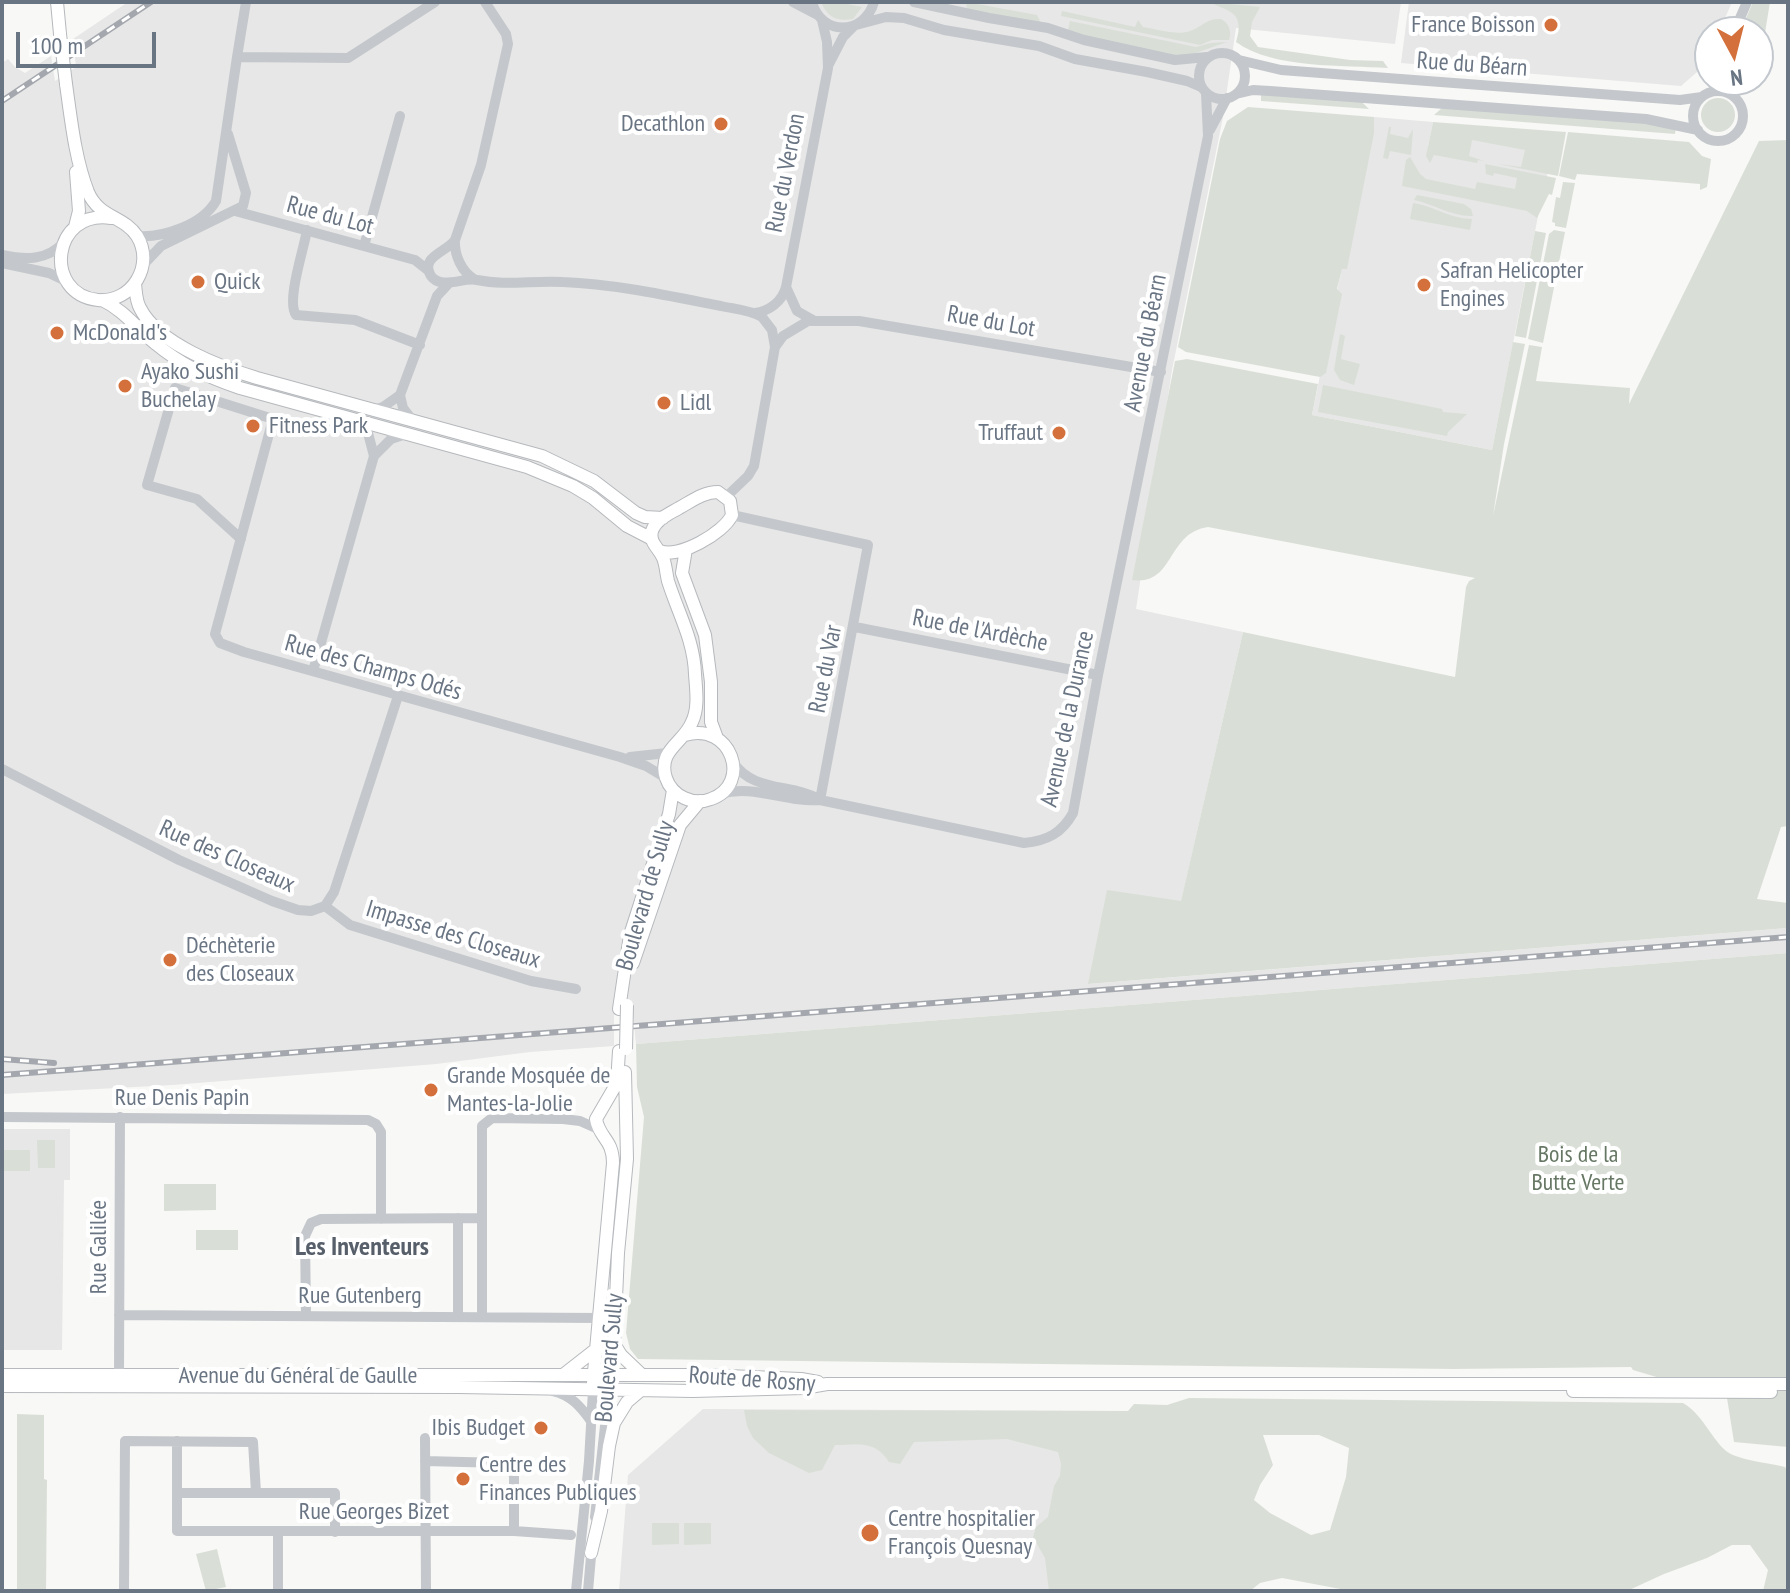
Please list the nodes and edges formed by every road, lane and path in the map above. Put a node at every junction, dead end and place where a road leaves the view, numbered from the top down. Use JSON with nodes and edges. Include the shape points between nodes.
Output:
{"nodes":[{"id":1,"x":57,"y":2,"type":"edge"},
{"id":2,"x":246,"y":2,"type":"edge"},
{"id":3,"x":435,"y":2,"type":"edge"},
{"id":4,"x":485,"y":2,"type":"edge"},
{"id":5,"x":793,"y":2,"type":"edge"},
{"id":6,"x":812,"y":2,"type":"edge"},
{"id":7,"x":874,"y":2,"type":"edge"},
{"id":8,"x":914,"y":2,"type":"edge"},
{"id":9,"x":819,"y":17,"type":"junction"},
{"id":10,"x":854,"y":26,"type":"junction"},
{"id":11,"x":237,"y":57,"type":"junction"},
{"id":12,"x":1207,"y":57,"type":"junction"},
{"id":13,"x":1239,"y":60,"type":"junction"},
{"id":14,"x":828,"y":68,"type":"junction"},
{"id":15,"x":1203,"y":90,"type":"junction"},
{"id":16,"x":1232,"y":96,"type":"junction"},
{"id":17,"x":1701,"y":96,"type":"edge"},
{"id":18,"x":1705,"y":96,"type":"edge"},
{"id":19,"x":1732,"y":96,"type":"edge"},
{"id":20,"x":400,"y":116,"type":"dead end"},
{"id":21,"x":72,"y":121,"type":"junction"},
{"id":22,"x":227,"y":128,"type":"junction"},
{"id":23,"x":1698,"y":130,"type":"junction"},
{"id":24,"x":1208,"y":136,"type":"junction"},
{"id":25,"x":218,"y":194,"type":"junction"},
{"id":26,"x":245,"y":194,"type":"junction"},
{"id":27,"x":232,"y":211,"type":"junction"},
{"id":28,"x":259,"y":217,"type":"junction"},
{"id":29,"x":111,"y":218,"type":"junction"},
{"id":30,"x":75,"y":227,"type":"junction"},
{"id":31,"x":307,"y":230,"type":"junction"},
{"id":32,"x":137,"y":236,"type":"junction"},
{"id":33,"x":455,"y":240,"type":"junction"},
{"id":34,"x":64,"y":242,"type":"junction"},
{"id":35,"x":364,"y":246,"type":"junction"},
{"id":36,"x":443,"y":251,"type":"junction"},
{"id":37,"x":2,"y":255,"type":"edge"},
{"id":38,"x":432,"y":257,"type":"junction"},
{"id":39,"x":415,"y":260,"type":"junction"},
{"id":40,"x":459,"y":260,"type":"junction"},
{"id":41,"x":2,"y":263,"type":"edge"},
{"id":42,"x":143,"y":265,"type":"junction"},
{"id":43,"x":432,"y":275,"type":"junction"},
{"id":44,"x":474,"y":279,"type":"junction"},
{"id":45,"x":68,"y":282,"type":"junction"},
{"id":46,"x":452,"y":282,"type":"junction"},
{"id":47,"x":135,"y":284,"type":"junction"},
{"id":48,"x":786,"y":287,"type":"junction"},
{"id":49,"x":437,"y":296,"type":"junction"},
{"id":50,"x":102,"y":300,"type":"junction"},
{"id":51,"x":772,"y":306,"type":"junction"},
{"id":52,"x":795,"y":309,"type":"junction"},
{"id":53,"x":755,"y":313,"type":"junction"},
{"id":54,"x":813,"y":320,"type":"junction"},
{"id":55,"x":769,"y":326,"type":"junction"},
{"id":56,"x":791,"y":330,"type":"junction"},
{"id":57,"x":420,"y":345,"type":"junction"},
{"id":58,"x":775,"y":347,"type":"junction"},
{"id":59,"x":1161,"y":372,"type":"junction"},
{"id":60,"x":400,"y":395,"type":"junction"},
{"id":61,"x":373,"y":410,"type":"junction"},
{"id":62,"x":360,"y":421,"type":"junction"},
{"id":63,"x":414,"y":421,"type":"junction"},
{"id":64,"x":406,"y":434,"type":"junction"},
{"id":65,"x":374,"y":456,"type":"junction"},
{"id":66,"x":726,"y":497,"type":"junction"},
{"id":67,"x":732,"y":515,"type":"junction"},
{"id":68,"x":663,"y":518,"type":"junction"},
{"id":69,"x":241,"y":539,"type":"junction"},
{"id":70,"x":652,"y":539,"type":"junction"},
{"id":71,"x":686,"y":549,"type":"junction"},
{"id":72,"x":660,"y":551,"type":"junction"},
{"id":73,"x":1122,"y":558,"type":"joint"},
{"id":74,"x":855,"y":627,"type":"junction"},
{"id":75,"x":313,"y":671,"type":"junction"},
{"id":76,"x":1098,"y":675,"type":"junction"},
{"id":77,"x":398,"y":696,"type":"junction"},
{"id":78,"x":685,"y":735,"type":"junction"},
{"id":79,"x":717,"y":738,"type":"junction"},
{"id":80,"x":667,"y":753,"type":"junction"},
{"id":81,"x":620,"y":757,"type":"junction"},
{"id":82,"x":733,"y":761,"type":"junction"},
{"id":83,"x":2,"y":769,"type":"edge"},
{"id":84,"x":670,"y":784,"type":"junction"},
{"id":85,"x":720,"y":794,"type":"junction"},
{"id":86,"x":820,"y":800,"type":"junction"},
{"id":87,"x":700,"y":801,"type":"junction"},
{"id":88,"x":325,"y":906,"type":"junction"},
{"id":89,"x":576,"y":989,"type":"dead end"},
{"id":90,"x":623,"y":1007,"type":"junction"},
{"id":91,"x":622,"y":1050,"type":"junction"},
{"id":92,"x":602,"y":1108,"type":"junction"},
{"id":93,"x":2,"y":1117,"type":"edge"},
{"id":94,"x":120,"y":1117,"type":"junction"},
{"id":95,"x":626,"y":1118,"type":"junction"},
{"id":96,"x":563,"y":1119,"type":"junction"},
{"id":97,"x":602,"y":1132,"type":"junction"},
{"id":98,"x":458,"y":1218,"type":"junction"},
{"id":99,"x":482,"y":1218,"type":"junction"},
{"id":100,"x":381,"y":1219,"type":"junction"},
{"id":101,"x":119,"y":1315,"type":"junction"},
{"id":102,"x":306,"y":1315,"type":"junction"},
{"id":103,"x":458,"y":1316,"type":"junction"},
{"id":104,"x":482,"y":1316,"type":"junction"},
{"id":105,"x":601,"y":1318,"type":"junction"},
{"id":106,"x":614,"y":1344,"type":"junction"},
{"id":107,"x":595,"y":1350,"type":"junction"},
{"id":108,"x":2,"y":1375,"type":"edge"},
{"id":109,"x":563,"y":1375,"type":"junction"},
{"id":110,"x":594,"y":1375,"type":"junction"},
{"id":111,"x":610,"y":1375,"type":"junction"},
{"id":112,"x":642,"y":1375,"type":"junction"},
{"id":113,"x":119,"y":1376,"type":"junction"},
{"id":114,"x":827,"y":1384,"type":"junction"},
{"id":115,"x":1788,"y":1384,"type":"edge"},
{"id":116,"x":2,"y":1386,"type":"edge"},
{"id":117,"x":1450,"y":1386,"type":"junction"},
{"id":118,"x":547,"y":1390,"type":"junction"},
{"id":119,"x":593,"y":1390,"type":"junction"},
{"id":120,"x":610,"y":1390,"type":"junction"},
{"id":121,"x":640,"y":1391,"type":"junction"},
{"id":122,"x":1788,"y":1392,"type":"edge"},
{"id":123,"x":591,"y":1421,"type":"junction"},
{"id":124,"x":425,"y":1438,"type":"dead end"},
{"id":125,"x":177,"y":1441,"type":"junction"},
{"id":126,"x":425,"y":1461,"type":"junction"},
{"id":127,"x":177,"y":1493,"type":"junction"},
{"id":128,"x":256,"y":1493,"type":"junction"},
{"id":129,"x":514,"y":1531,"type":"junction"},
{"id":130,"x":278,"y":1532,"type":"junction"},
{"id":131,"x":335,"y":1532,"type":"junction"},
{"id":132,"x":426,"y":1532,"type":"junction"},
{"id":133,"x":571,"y":1535,"type":"dead end"},
{"id":134,"x":591,"y":1553,"type":"junction"},
{"id":135,"x":124,"y":1591,"type":"edge"},
{"id":136,"x":278,"y":1591,"type":"edge"},
{"id":137,"x":426,"y":1591,"type":"edge"},
{"id":138,"x":576,"y":1591,"type":"edge"},
{"id":139,"x":588,"y":1591,"type":"edge"}],
"edges":[{"from":1,"to":21,"type":"main road","bridge":true},
{"from":2,"to":11,"type":"street"},
{"from":3,"to":11,"type":"street","via":[[348,58]]},
{"from":4,"to":33,"type":"street","via":[[508,44],[481,165]]},
{"from":5,"to":9,"type":"street"},
{"from":6,"to":9,"type":"street","name":"Rue du Verdon"},
{"from":7,"to":10,"type":"street","name":"Rue du Verdon"},
{"from":8,"to":12,"type":"street","via":[[1175,60]]},
{"from":9,"to":10,"type":"street","via":[[837,28]]},
{"from":9,"to":14,"type":"street","name":"Rue du Verdon"},
{"from":10,"to":14,"type":"street","name":"Rue du Verdon"},
{"from":10,"to":15,"type":"street","via":[[904,18],[1187,81]]},
{"from":11,"to":22,"type":"street"},
{"from":12,"to":13,"type":"street","via":[[1225,53]]},
{"from":12,"to":15,"type":"street","via":[[1198,72]]},
{"from":13,"to":16,"type":"street","via":[[1245,78]]},
{"from":13,"to":17,"type":"street","name":"Rue du Béarn","via":[[1281,70],[1680,100]]},
{"from":14,"to":48,"type":"street","name":"Rue du Verdon"},
{"from":15,"to":16,"type":"street","via":[[1216,98]]},
{"from":15,"to":24,"type":"street","name":"Avenue du Béarn"},
{"from":16,"to":23,"type":"street","name":"Rue du Béarn","via":[[1270,91],[1646,119]]},
{"from":16,"to":24,"type":"street","name":"Avenue du Béarn"},
{"from":18,"to":23,"type":"street","via":[[1694,113]]},
{"from":19,"to":23,"type":"street","via":[[1743,114],[1734,136],[1708,139]]},
{"from":20,"to":35,"type":"street"},
{"from":21,"to":29,"type":"main road","via":[[88,191]]},
{"from":21,"to":30,"type":"main road","via":[[79,211]]},
{"from":22,"to":25,"type":"street"},
{"from":22,"to":26,"type":"street"},
{"from":24,"to":59,"type":"street","name":"Avenue du Béarn"},
{"from":25,"to":26,"type":"street","via":[[232,182]]},
{"from":25,"to":27,"type":"street","via":[[221,207]]},
{"from":25,"to":32,"type":"street","via":[[206,213],[178,229]]},
{"from":26,"to":27,"type":"street","via":[[242,207]]},
{"from":26,"to":28,"type":"street"},
{"from":27,"to":28,"type":"street","name":"Rue du Lot"},
{"from":27,"to":42,"type":"street","via":[[161,246]]},
{"from":28,"to":31,"type":"street","name":"Rue du Lot"},
{"from":29,"to":30,"type":"main road","via":[[90,219]]},
{"from":29,"to":32,"type":"main road"},
{"from":30,"to":34,"type":"main road"},
{"from":31,"to":35,"type":"street","name":"Rue du Lot"},
{"from":31,"to":57,"type":"street","via":[[292,298],[296,315],[355,320]]},
{"from":32,"to":42,"type":"main road"},
{"from":33,"to":36,"type":"street"},
{"from":33,"to":40,"type":"street"},
{"from":34,"to":37,"type":"street","via":[[34,258]]},
{"from":34,"to":45,"type":"main road","via":[[61,262]]},
{"from":35,"to":39,"type":"street","name":"Rue du Lot"},
{"from":36,"to":38,"type":"street"},
{"from":36,"to":40,"type":"street"},
{"from":38,"to":39,"type":"street"},
{"from":38,"to":43,"type":"street"},
{"from":39,"to":43,"type":"street"},
{"from":40,"to":44,"type":"street"},
{"from":40,"to":46,"type":"street","via":[[460,273]]},
{"from":41,"to":45,"type":"street"},
{"from":42,"to":47,"type":"main road"},
{"from":43,"to":46,"type":"street","via":[[440,283]]},
{"from":43,"to":49,"type":"street"},
{"from":44,"to":46,"type":"street"},
{"from":44,"to":53,"type":"street","via":[[563,282]]},
{"from":45,"to":50,"type":"main road","via":[[81,294]]},
{"from":46,"to":49,"type":"street"},
{"from":47,"to":50,"type":"main road","via":[[122,295]]},
{"from":47,"to":61,"type":"main road","via":[[145,315],[190,351],[233,371]]},
{"from":48,"to":51,"type":"street"},
{"from":48,"to":52,"type":"street"},
{"from":49,"to":57,"type":"street"},
{"from":50,"to":62,"type":"main road","via":[[191,368],[240,388]]},
{"from":51,"to":52,"type":"street","via":[[786,302]]},
{"from":51,"to":53,"type":"street"},
{"from":51,"to":55,"type":"street"},
{"from":52,"to":54,"type":"street"},
{"from":52,"to":56,"type":"street","via":[[798,321]]},
{"from":53,"to":55,"type":"street"},
{"from":54,"to":56,"type":"street"},
{"from":54,"to":59,"type":"street","name":"Rue du Lot","via":[[893,325]]},
{"from":55,"to":56,"type":"street","via":[[778,333]]},
{"from":55,"to":58,"type":"street"},
{"from":56,"to":58,"type":"street"},
{"from":57,"to":60,"type":"street"},
{"from":58,"to":66,"type":"street","via":[[754,466]]},
{"from":59,"to":73,"type":"street","name":"Avenue du Béarn"},
{"from":60,"to":61,"type":"street"},
{"from":60,"to":63,"type":"street"},
{"from":61,"to":63,"type":"main road"},
{"from":62,"to":64,"type":"main road"},
{"from":62,"to":65,"type":"street"},
{"from":63,"to":68,"type":"main road","via":[[556,461],[636,513]]},
{"from":64,"to":65,"type":"street","via":[[391,439]]},
{"from":64,"to":70,"type":"main road","via":[[561,481]]},
{"from":65,"to":75,"type":"street"},
{"from":66,"to":67,"type":"main road"},
{"from":66,"to":68,"type":"main road","via":[[707,492]]},
{"from":67,"to":71,"type":"main road","via":[[723,528]]},
{"from":67,"to":74,"type":"street","name":"Rue du Var","via":[[868,545]]},
{"from":68,"to":70,"type":"main road"},
{"from":69,"to":69,"type":"street","name":"Rue des Champs Odés","via":[[197,499],[147,485],[175,388],[273,419]]},
{"from":69,"to":75,"type":"street","name":"Rue des Champs Odés","via":[[215,634],[220,643]]},
{"from":70,"to":72,"type":"main road"},
{"from":71,"to":72,"type":"main road"},
{"from":71,"to":79,"type":"main road","via":[[683,577],[705,635],[711,722]]},
{"from":72,"to":78,"type":"main road","via":[[695,668],[694,717]]},
{"from":73,"to":76,"type":"street","name":"Avenue de la Durance"},
{"from":74,"to":76,"type":"street","name":"Rue de l'Ardèche"},
{"from":74,"to":86,"type":"street","name":"Rue du Var"},
{"from":75,"to":77,"type":"street","name":"Rue des Champs Odés"},
{"from":76,"to":86,"type":"street","name":"Avenue de la Durance","via":[[1073,813],[1042,842],[1004,841]]},
{"from":77,"to":81,"type":"street","name":"Rue des Champs Odés"},
{"from":77,"to":88,"type":"street"},
{"from":78,"to":79,"type":"main road"},
{"from":78,"to":80,"type":"main road"},
{"from":79,"to":82,"type":"main road"},
{"from":80,"to":81,"type":"street","name":"Rue des Champs Odés"},
{"from":80,"to":84,"type":"main road","name":"Boulevard de Sully","via":[[664,767]]},
{"from":81,"to":84,"type":"street","name":"Rue des Champs Odés","via":[[646,766]]},
{"from":82,"to":85,"type":"main road","via":[[731,779]]},
{"from":82,"to":86,"type":"street","name":"Avenue de la Durance","via":[[752,780]]},
{"from":83,"to":88,"type":"street","name":"Rue des Closeaux","via":[[235,886],[303,911]]},
{"from":84,"to":87,"type":"main road","name":"Boulevard de Sully","via":[[685,798]]},
{"from":84,"to":90,"type":"main road","name":"Boulevard de Sully","via":[[670,810],[630,935]]},
{"from":85,"to":86,"type":"street","name":"Avenue de la Durance","via":[[744,790]]},
{"from":85,"to":87,"type":"main road","name":"Boulevard de Sully"},
{"from":87,"to":90,"type":"main road","name":"Boulevard de Sully","via":[[680,825],[638,943]]},
{"from":88,"to":89,"type":"street","name":"Impasse des Closeaux","via":[[350,925],[531,981]]},
{"from":90,"to":91,"type":"main road","name":"Boulevard de Sully"},
{"from":91,"to":92,"type":"main road","via":[[617,1083]]},
{"from":91,"to":95,"type":"main road","name":"Boulevard Sully"},
{"from":92,"to":95,"type":"main road","via":[[613,1105]]},
{"from":92,"to":96,"type":"street"},
{"from":92,"to":97,"type":"main road","via":[[596,1119]]},
{"from":93,"to":94,"type":"street","name":"Rue Denis Papin"},
{"from":94,"to":100,"type":"street","name":"Rue Denis Papin","via":[[362,1119],[376,1124],[381,1132]]},
{"from":94,"to":101,"type":"street","name":"Rue Galilée"},
{"from":95,"to":97,"type":"main road","via":[[618,1135]]},
{"from":95,"to":106,"type":"main road","name":"Boulevard Sully"},
{"from":96,"to":97,"type":"street"},
{"from":96,"to":99,"type":"street","via":[[489,1119],[482,1126]]},
{"from":97,"to":105,"type":"main road","name":"Boulevard Sully","via":[[613,1163]]},
{"from":98,"to":99,"type":"street"},
{"from":98,"to":100,"type":"street"},
{"from":98,"to":103,"type":"street"},
{"from":99,"to":104,"type":"street"},
{"from":100,"to":102,"type":"street","via":[[311,1223],[305,1236]]},
{"from":101,"to":102,"type":"street","name":"Rue Gutenberg"},
{"from":101,"to":113,"type":"street","name":"Rue Galilée"},
{"from":102,"to":103,"type":"street","name":"Rue Gutenberg"},
{"from":103,"to":104,"type":"street","name":"Rue Gutenberg"},
{"from":104,"to":105,"type":"street","name":"Rue Gutenberg"},
{"from":105,"to":107,"type":"main road","name":"Boulevard Sully"},
{"from":106,"to":111,"type":"street","name":"Boulevard Sully"},
{"from":106,"to":112,"type":"main road"},
{"from":107,"to":109,"type":"main road"},
{"from":107,"to":110,"type":"main road","name":"Boulevard Sully"},
{"from":108,"to":113,"type":"main road","name":"Avenue du Général de Gaulle"},
{"from":109,"to":110,"type":"main road","name":"Avenue du Général de Gaulle"},
{"from":109,"to":113,"type":"main road","name":"Avenue du Général de Gaulle"},
{"from":110,"to":111,"type":"main road","name":"Route de Rosny"},
{"from":110,"to":119,"type":"main road","name":"Boulevard Sully"},
{"from":111,"to":112,"type":"main road","name":"Route de Rosny"},
{"from":111,"to":120,"type":"street","name":"Boulevard Sully"},
{"from":112,"to":114,"type":"main road","name":"Route de Rosny"},
{"from":114,"to":117,"type":"main road"},
{"from":114,"to":121,"type":"main road","name":"Route de Rosny"},
{"from":115,"to":117,"type":"main road"},
{"from":116,"to":118,"type":"main road","name":"Avenue du Général de Gaulle"},
{"from":117,"to":122,"type":"main road"},
{"from":118,"to":119,"type":"main road","name":"Avenue du Général de Gaulle"},
{"from":118,"to":123,"type":"street","via":[[567,1396]]},
{"from":119,"to":120,"type":"main road","name":"Route de Rosny"},
{"from":119,"to":123,"type":"street","name":"Boulevard Sully"},
{"from":120,"to":121,"type":"main road","name":"Route de Rosny"},
{"from":120,"to":134,"type":"street","name":"Boulevard Sully"},
{"from":121,"to":134,"type":"main road","via":[[614,1423]]},
{"from":123,"to":138,"type":"street","name":"Boulevard Sully"},
{"from":124,"to":126,"type":"street"},
{"from":125,"to":127,"type":"street"},
{"from":125,"to":128,"type":"street","via":[[253,1442]]},
{"from":125,"to":135,"type":"street","via":[[125,1441]]},
{"from":126,"to":129,"type":"street","via":[[512,1467]]},
{"from":126,"to":132,"type":"street"},
{"from":127,"to":128,"type":"street"},
{"from":127,"to":130,"type":"street","name":"Rue Georges Bizet","via":[[177,1531]]},
{"from":128,"to":131,"type":"street","via":[[335,1493]]},
{"from":129,"to":132,"type":"street","name":"Rue Georges Bizet"},
{"from":129,"to":133,"type":"street","name":"Rue Georges Bizet"},
{"from":130,"to":131,"type":"street","name":"Rue Georges Bizet"},
{"from":130,"to":136,"type":"street"},
{"from":131,"to":132,"type":"street","name":"Rue Georges Bizet"},
{"from":132,"to":137,"type":"street"},
{"from":134,"to":139,"type":"street","name":"Boulevard Sully"}]}
